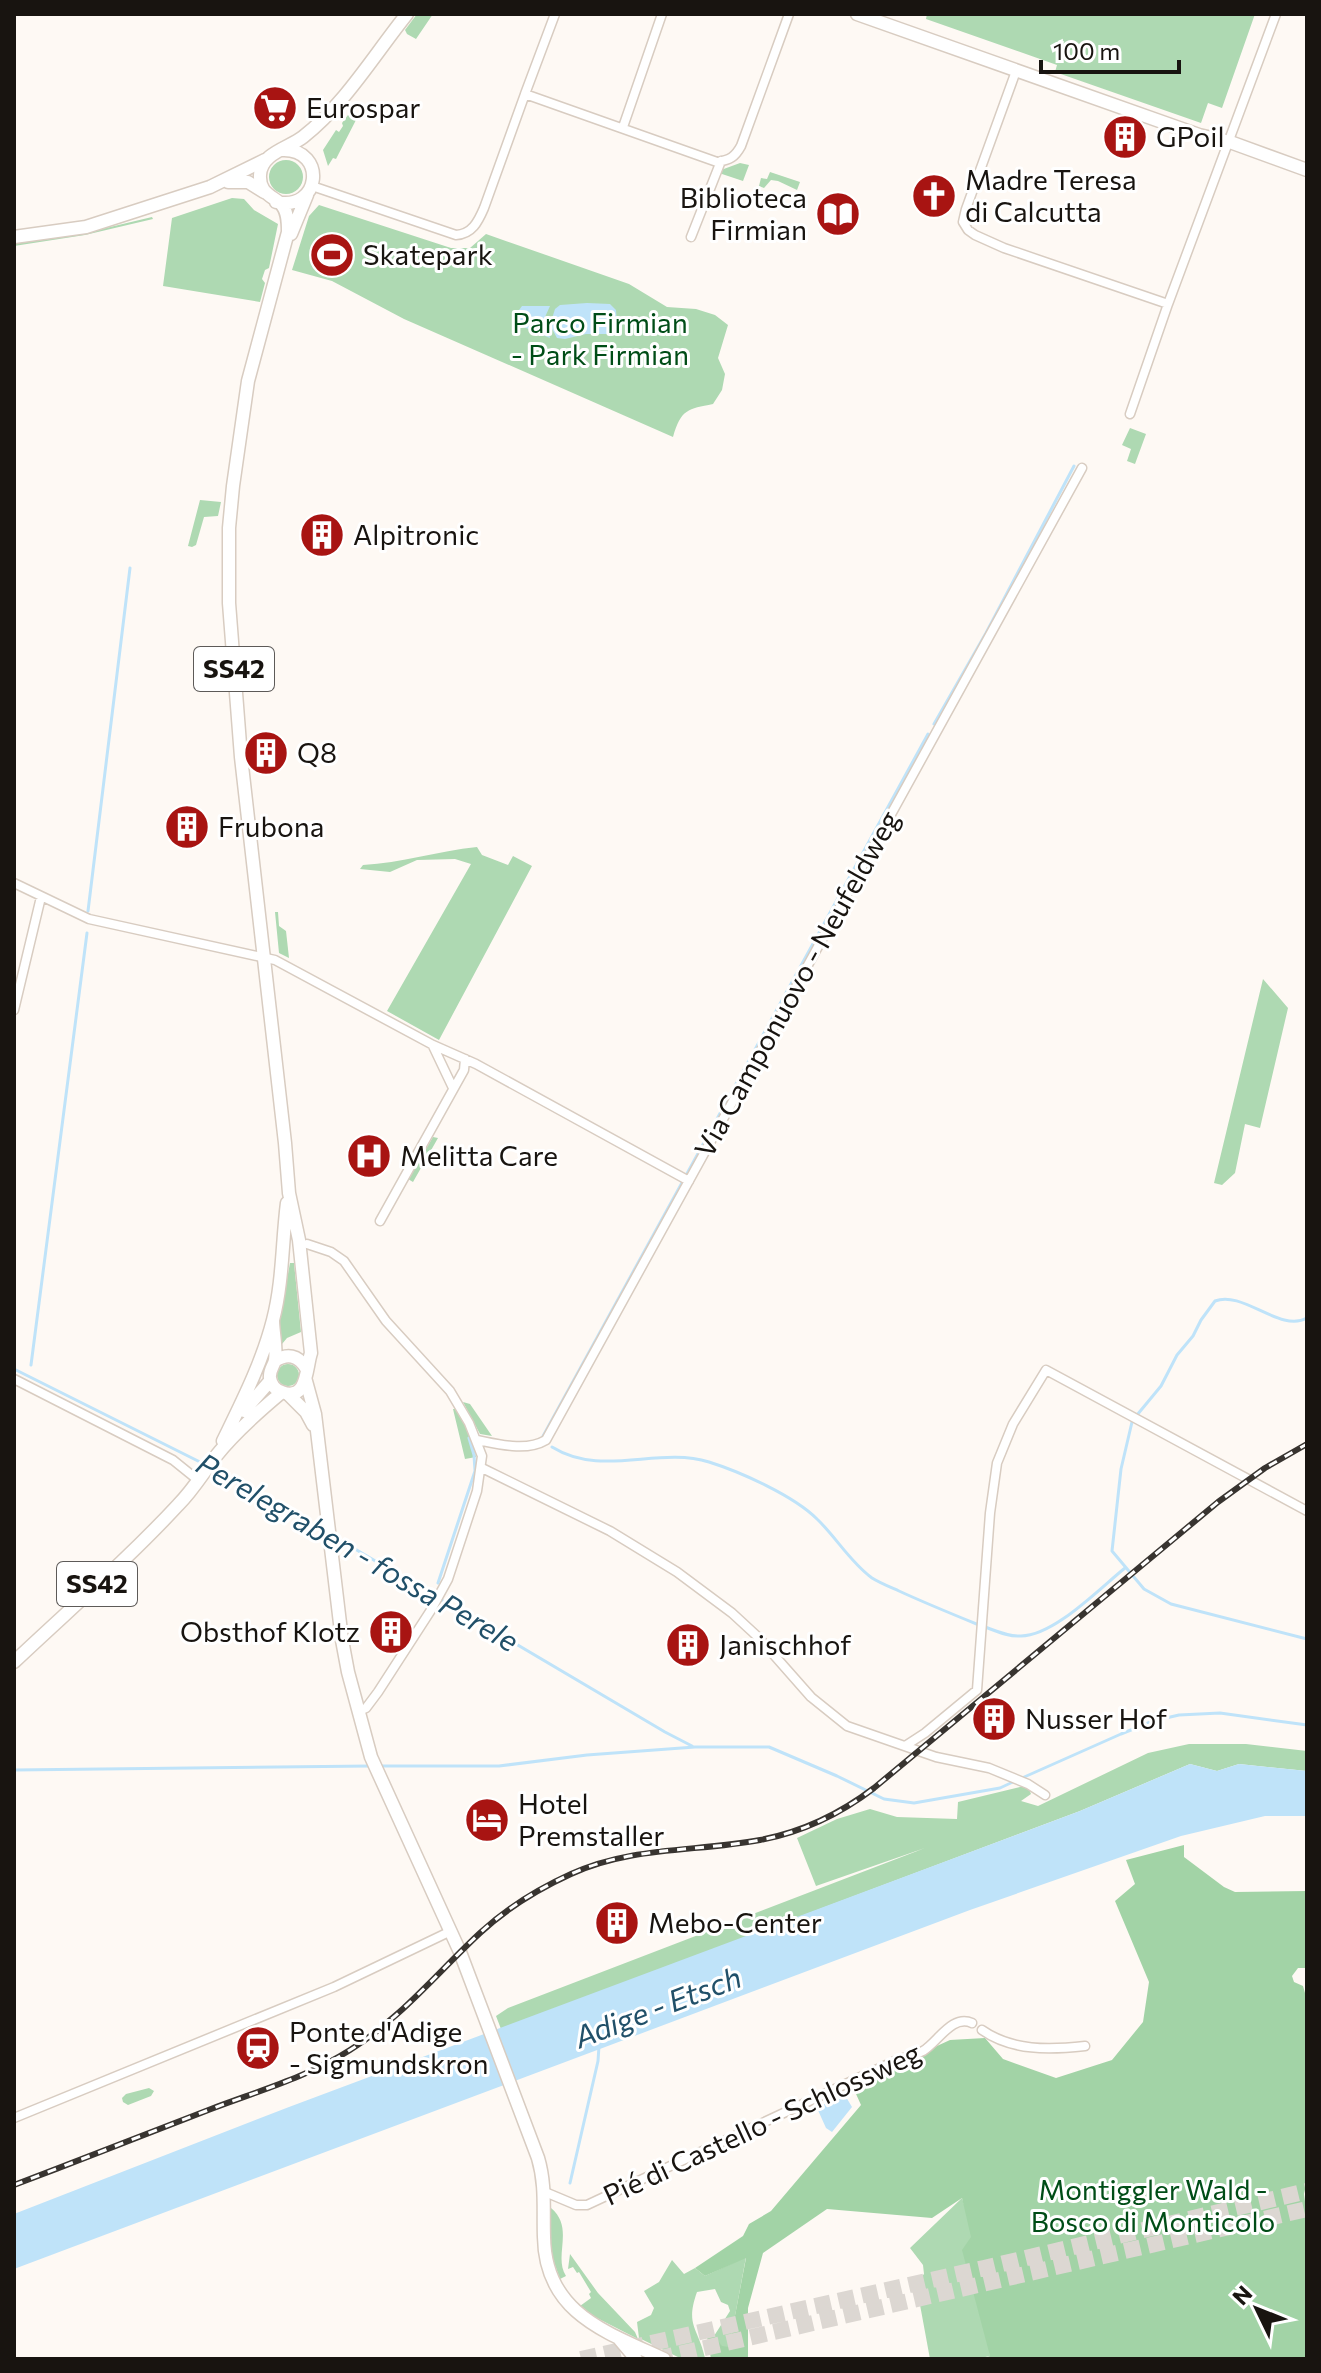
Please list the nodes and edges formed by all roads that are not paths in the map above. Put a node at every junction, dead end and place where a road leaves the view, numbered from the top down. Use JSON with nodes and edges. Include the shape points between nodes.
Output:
{"nodes":[{"id":1,"x":407,"y":14,"type":"edge"},
{"id":2,"x":555,"y":14,"type":"edge"},
{"id":3,"x":662,"y":14,"type":"edge"},
{"id":4,"x":789,"y":14,"type":"edge"},
{"id":5,"x":857,"y":14,"type":"edge"},
{"id":6,"x":1276,"y":14,"type":"edge"},
{"id":7,"x":1016,"y":71,"type":"junction"},
{"id":8,"x":525,"y":94,"type":"junction"},
{"id":9,"x":328,"y":114,"type":"junction"},
{"id":10,"x":623,"y":127,"type":"junction"},
{"id":11,"x":1230,"y":142,"type":"junction"},
{"id":12,"x":283,"y":150,"type":"junction"},
{"id":13,"x":265,"y":160,"type":"junction"},
{"id":14,"x":308,"y":160,"type":"junction"},
{"id":15,"x":721,"y":161,"type":"junction"},
{"id":16,"x":1307,"y":170,"type":"edge"},
{"id":17,"x":312,"y":186,"type":"junction"},
{"id":18,"x":210,"y":187,"type":"junction"},
{"id":19,"x":264,"y":192,"type":"junction"},
{"id":20,"x":276,"y":202,"type":"junction"},
{"id":21,"x":14,"y":237,"type":"edge"},
{"id":22,"x":691,"y":237,"type":"dead end"},
{"id":23,"x":283,"y":252,"type":"junction"},
{"id":24,"x":1168,"y":304,"type":"junction"},
{"id":25,"x":1130,"y":414,"type":"dead end"},
{"id":26,"x":1082,"y":468,"type":"dead end"},
{"id":27,"x":14,"y":883,"type":"edge"},
{"id":28,"x":41,"y":897,"type":"junction"},
{"id":29,"x":265,"y":957,"type":"junction"},
{"id":30,"x":14,"y":1010,"type":"edge"},
{"id":31,"x":433,"y":1045,"type":"junction"},
{"id":32,"x":465,"y":1059,"type":"junction"},
{"id":33,"x":453,"y":1088,"type":"junction"},
{"id":34,"x":685,"y":1179,"type":"junction"},
{"id":35,"x":289,"y":1193,"type":"junction"},
{"id":36,"x":380,"y":1221,"type":"dead end"},
{"id":37,"x":307,"y":1244,"type":"dead end"},
{"id":38,"x":273,"y":1320,"type":"junction"},
{"id":39,"x":275,"y":1361,"type":"junction"},
{"id":40,"x":306,"y":1368,"type":"junction"},
{"id":41,"x":14,"y":1379,"type":"edge"},
{"id":42,"x":270,"y":1381,"type":"junction"},
{"id":43,"x":306,"y":1381,"type":"junction"},
{"id":44,"x":285,"y":1393,"type":"junction"},
{"id":45,"x":317,"y":1431,"type":"junction"},
{"id":46,"x":477,"y":1440,"type":"junction"},
{"id":47,"x":217,"y":1453,"type":"junction"},
{"id":48,"x":482,"y":1468,"type":"junction"},
{"id":49,"x":202,"y":1477,"type":"junction"},
{"id":50,"x":1307,"y":1511,"type":"edge"},
{"id":51,"x":14,"y":1662,"type":"edge"},
{"id":52,"x":359,"y":1711,"type":"junction"},
{"id":53,"x":905,"y":1746,"type":"junction"},
{"id":54,"x":1045,"y":1795,"type":"dead end"},
{"id":55,"x":451,"y":1931,"type":"junction"},
{"id":56,"x":972,"y":2023,"type":"dead end"},
{"id":57,"x":982,"y":2030,"type":"dead end"},
{"id":58,"x":1085,"y":2046,"type":"dead end"},
{"id":59,"x":14,"y":2118,"type":"edge"},
{"id":60,"x":545,"y":2192,"type":"junction"},
{"id":61,"x":618,"y":2337,"type":"junction"},
{"id":62,"x":657,"y":2358,"type":"edge"},
{"id":63,"x":636,"y":2359,"type":"edge"}],
"edges":[{"from":1,"to":9,"type":"main road"},
{"from":2,"to":8,"type":"street"},
{"from":3,"to":10,"type":"street"},
{"from":4,"to":15,"type":"street","via":[[741,146],[728,161]]},
{"from":5,"to":7,"type":"main road"},
{"from":6,"to":11,"type":"street"},
{"from":7,"to":11,"type":"main road"},
{"from":7,"to":24,"type":"street","via":[[966,209],[963,222],[968,230],[1004,248]]},
{"from":8,"to":10,"type":"street"},
{"from":8,"to":17,"type":"street","via":[[482,214],[464,234]]},
{"from":9,"to":12,"type":"main road"},
{"from":9,"to":14,"type":"main road","via":[[310,139]]},
{"from":10,"to":15,"type":"street"},
{"from":11,"to":16,"type":"main road"},
{"from":11,"to":24,"type":"street"},
{"from":12,"to":13,"type":"main road"},
{"from":12,"to":14,"type":"main road"},
{"from":13,"to":18,"type":"main road"},
{"from":13,"to":19,"type":"main road","via":[[259,177]]},
{"from":14,"to":17,"type":"main road"},
{"from":15,"to":22,"type":"street"},
{"from":17,"to":20,"type":"main road","via":[[295,202]]},
{"from":17,"to":23,"type":"main road","number":"SS42"},
{"from":18,"to":19,"type":"main road","via":[[243,181]]},
{"from":18,"to":21,"type":"main road","via":[[86,227]]},
{"from":19,"to":20,"type":"main road"},
{"from":20,"to":23,"type":"main road","number":"SS42","via":[[287,219]]},
{"from":23,"to":29,"type":"main road","number":"SS42","via":[[248,381],[229,528],[241,757]]},
{"from":24,"to":25,"type":"street"},
{"from":26,"to":34,"type":"street","name":"Via Camponuovo - Neufeldweg"},
{"from":27,"to":28,"type":"street"},
{"from":28,"to":29,"type":"street","via":[[89,919]]},
{"from":28,"to":30,"type":"street"},
{"from":29,"to":31,"type":"street"},
{"from":29,"to":35,"type":"main road","number":"SS42"},
{"from":31,"to":32,"type":"street"},
{"from":31,"to":33,"type":"street"},
{"from":32,"to":33,"type":"street"},
{"from":32,"to":34,"type":"street"},
{"from":33,"to":36,"type":"street"},
{"from":34,"to":46,"type":"street","name":"Via Camponuovo - Neufeldweg","via":[[546,1440],[525,1446]]},
{"from":35,"to":38,"type":"main road","number":"SS42"},
{"from":35,"to":40,"type":"main road","number":"SS42","via":[[311,1353]]},
{"from":37,"to":46,"type":"street","via":[[344,1261],[386,1321],[450,1391]]},
{"from":38,"to":39,"type":"main road","number":"SS42"},
{"from":38,"to":47,"type":"main road","number":"SS42","via":[[245,1397]]},
{"from":39,"to":40,"type":"main road","via":[[294,1357]]},
{"from":39,"to":42,"type":"main road","number":"SS42"},
{"from":40,"to":43,"type":"main road","number":"SS42"},
{"from":41,"to":49,"type":"street"},
{"from":42,"to":44,"type":"main road"},
{"from":42,"to":47,"type":"main road","number":"SS42"},
{"from":43,"to":44,"type":"main road","number":"SS42"},
{"from":43,"to":45,"type":"main road"},
{"from":44,"to":45,"type":"main road"},
{"from":44,"to":47,"type":"main road","number":"SS42","via":[[260,1408]]},
{"from":45,"to":52,"type":"main road","via":[[342,1640]]},
{"from":46,"to":48,"type":"street"},
{"from":47,"to":49,"type":"main road","number":"SS42"},
{"from":48,"to":52,"type":"street","via":[[440,1595],[378,1692]]},
{"from":48,"to":53,"type":"street","via":[[641,1548],[732,1613],[811,1697],[847,1726]]},
{"from":49,"to":51,"type":"main road","number":"SS42","via":[[152,1533]]},
{"from":50,"to":53,"type":"street","via":[[1046,1370],[1013,1424],[997,1463],[977,1690]]},
{"from":52,"to":55,"type":"main road","via":[[377,1774]]},
{"from":53,"to":54,"type":"street","via":[[1007,1775]]},
{"from":55,"to":59,"type":"street","via":[[334,1987]]},
{"from":55,"to":60,"type":"main road","via":[[538,2158]]},
{"from":56,"to":60,"type":"street","name":"Pié di Castello - Schlossweg","via":[[956,2022],[924,2050],[587,2205]]},
{"from":57,"to":58,"type":"street","via":[[1016,2046]]},
{"from":60,"to":61,"type":"main road","via":[[545,2250],[555,2286],[585,2320]]},
{"from":61,"to":62,"type":"main road"},
{"from":61,"to":63,"type":"main road"}]}
